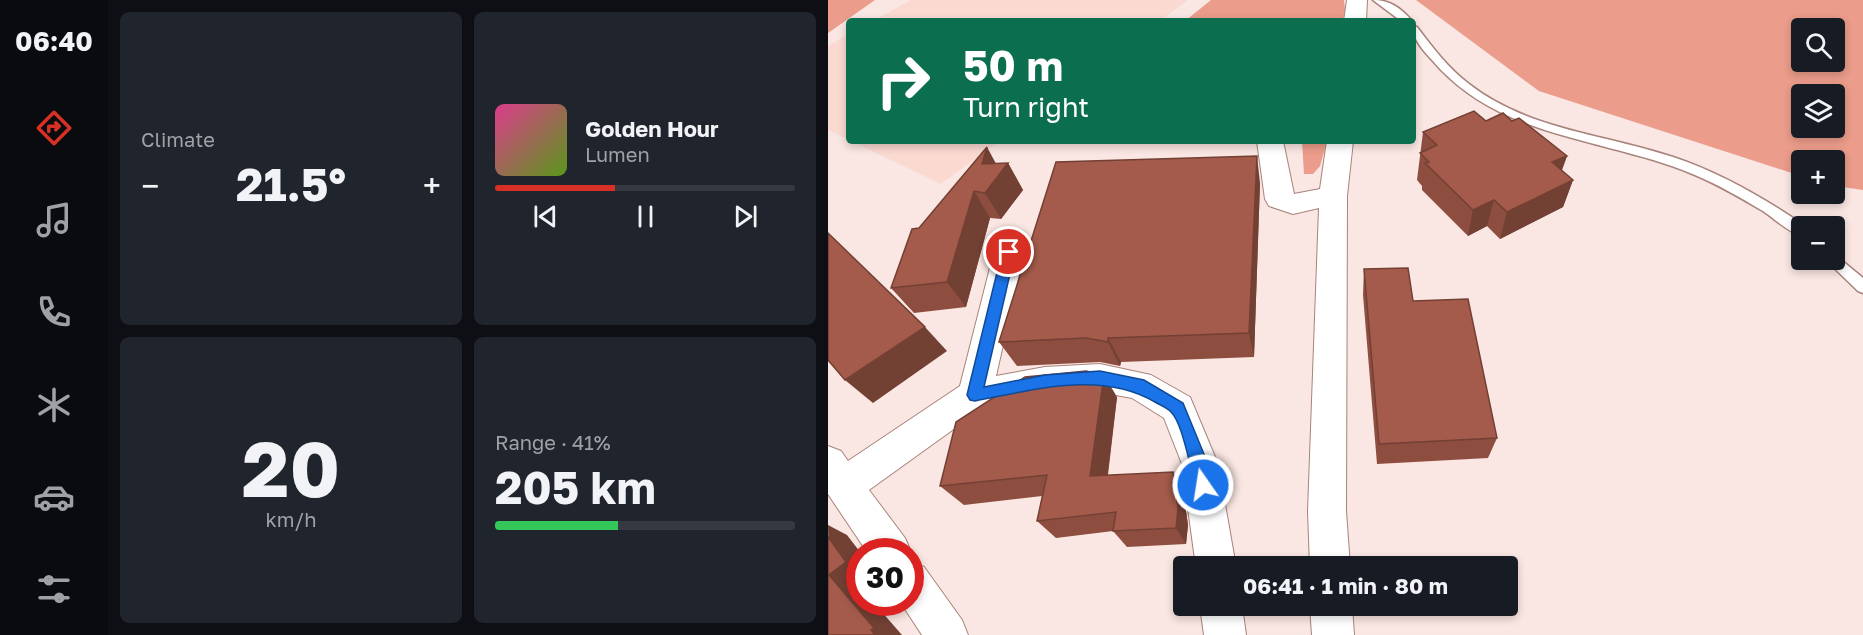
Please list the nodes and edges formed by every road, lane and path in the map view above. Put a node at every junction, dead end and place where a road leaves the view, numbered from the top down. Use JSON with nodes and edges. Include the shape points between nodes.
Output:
{"nodes":[{"id":1,"x":1357,"y":0,"type":"edge"},
{"id":2,"x":1378,"y":0,"type":"edge"},
{"id":3,"x":1355,"y":18,"type":"edge"},
{"id":4,"x":1404,"y":18,"type":"edge"},
{"id":5,"x":1416,"y":33,"type":"edge"},
{"id":6,"x":1270,"y":144,"type":"edge"},
{"id":7,"x":1340,"y":144,"type":"edge"},
{"id":8,"x":1333,"y":196,"type":"junction"},
{"id":9,"x":1791,"y":223,"type":"edge"},
{"id":10,"x":1009,"y":252,"type":"dead end"},
{"id":11,"x":1845,"y":270,"type":"edge"},
{"id":12,"x":1863,"y":287,"type":"edge"},
{"id":13,"x":975,"y":395,"type":"junction"},
{"id":14,"x":837,"y":474,"type":"edge"},
{"id":15,"x":881,"y":538,"type":"edge"},
{"id":16,"x":1214,"y":556,"type":"edge"},
{"id":17,"x":1329,"y":556,"type":"edge"},
{"id":18,"x":924,"y":601,"type":"edge"},
{"id":19,"x":1223,"y":616,"type":"edge"},
{"id":20,"x":1332,"y":616,"type":"edge"},
{"id":21,"x":947,"y":635,"type":"edge"},
{"id":22,"x":1226,"y":635,"type":"edge"},
{"id":23,"x":1333,"y":635,"type":"edge"}],
"edges":[{"from":1,"to":3,"type":"street"},
{"from":2,"to":4,"type":"lane"},
{"from":5,"to":9,"type":"lane","via":[[1438,62],[1472,92],[1517,116],[1716,178]]},
{"from":6,"to":8,"type":"street","via":[[1279,199],[1293,204]]},
{"from":7,"to":8,"type":"street"},
{"from":8,"to":17,"type":"street"},
{"from":10,"to":13,"type":"street"},
{"from":11,"to":12,"type":"lane"},
{"from":13,"to":14,"type":"street"},
{"from":13,"to":16,"type":"street","via":[[1045,382],[1100,378],[1139,385],[1178,408],[1200,464]]},
{"from":14,"to":15,"type":"street"},
{"from":18,"to":21,"type":"street"},
{"from":19,"to":22,"type":"street"},
{"from":20,"to":23,"type":"street"}]}
